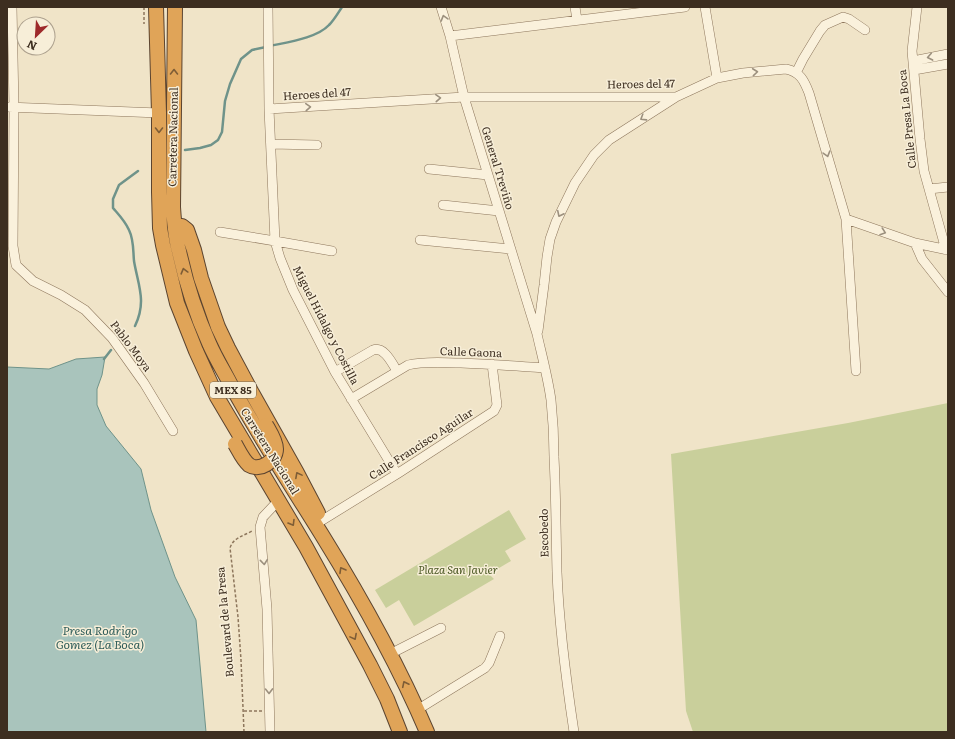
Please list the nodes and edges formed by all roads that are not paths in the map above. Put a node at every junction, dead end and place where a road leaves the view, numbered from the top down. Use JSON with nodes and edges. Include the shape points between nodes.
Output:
{"nodes":[{"id":1,"x":12,"y":7,"type":"edge"},
{"id":2,"x":156,"y":7,"type":"edge"},
{"id":3,"x":175,"y":7,"type":"edge"},
{"id":4,"x":268,"y":7,"type":"edge"},
{"id":5,"x":441,"y":7,"type":"edge"},
{"id":6,"x":575,"y":7,"type":"edge"},
{"id":7,"x":685,"y":7,"type":"edge"},
{"id":8,"x":705,"y":7,"type":"edge"},
{"id":9,"x":917,"y":7,"type":"edge"},
{"id":10,"x":577,"y":20,"type":"junction"},
{"id":11,"x":865,"y":30,"type":"dead end"},
{"id":12,"x":450,"y":36,"type":"junction"},
{"id":13,"x":948,"y":54,"type":"edge"},
{"id":14,"x":948,"y":64,"type":"edge"},
{"id":15,"x":913,"y":65,"type":"junction"},
{"id":16,"x":796,"y":73,"type":"junction"},
{"id":17,"x":717,"y":78,"type":"junction"},
{"id":18,"x":464,"y":97,"type":"junction"},
{"id":19,"x":676,"y":97,"type":"junction"},
{"id":20,"x":11,"y":107,"type":"edge"},
{"id":21,"x":269,"y":109,"type":"junction"},
{"id":22,"x":159,"y":112,"type":"junction"},
{"id":23,"x":271,"y":144,"type":"junction"},
{"id":24,"x":317,"y":145,"type":"dead end"},
{"id":25,"x":428,"y":168,"type":"dead end"},
{"id":26,"x":159,"y":169,"type":"junction"},
{"id":27,"x":488,"y":175,"type":"junction"},
{"id":28,"x":948,"y":187,"type":"edge"},
{"id":29,"x":929,"y":189,"type":"junction"},
{"id":30,"x":443,"y":205,"type":"dead end"},
{"id":31,"x":173,"y":207,"type":"junction"},
{"id":32,"x":499,"y":210,"type":"junction"},
{"id":33,"x":846,"y":219,"type":"junction"},
{"id":34,"x":182,"y":226,"type":"junction"},
{"id":35,"x":220,"y":232,"type":"dead end"},
{"id":36,"x":420,"y":240,"type":"dead end"},
{"id":37,"x":275,"y":241,"type":"junction"},
{"id":38,"x":914,"y":242,"type":"junction"},
{"id":39,"x":511,"y":248,"type":"junction"},
{"id":40,"x":947,"y":250,"type":"edge"},
{"id":41,"x":332,"y":251,"type":"dead end"},
{"id":42,"x":948,"y":292,"type":"edge"},
{"id":43,"x":537,"y":334,"type":"junction"},
{"id":44,"x":492,"y":364,"type":"junction"},
{"id":45,"x":545,"y":368,"type":"junction"},
{"id":46,"x":397,"y":371,"type":"junction"},
{"id":47,"x":856,"y":371,"type":"dead end"},
{"id":48,"x":335,"y":372,"type":"junction"},
{"id":49,"x":351,"y":399,"type":"junction"},
{"id":50,"x":173,"y":431,"type":"dead end"},
{"id":51,"x":397,"y":474,"type":"junction"},
{"id":52,"x":278,"y":501,"type":"junction"},
{"id":53,"x":321,"y":521,"type":"junction"},
{"id":54,"x":323,"y":537,"type":"junction"},
{"id":55,"x":441,"y":628,"type":"dead end"},
{"id":56,"x":500,"y":636,"type":"dead end"},
{"id":57,"x":390,"y":654,"type":"junction"},
{"id":58,"x":417,"y":710,"type":"junction"},
{"id":59,"x":270,"y":732,"type":"edge"},
{"id":60,"x":400,"y":732,"type":"edge"},
{"id":61,"x":427,"y":732,"type":"edge"},
{"id":62,"x":574,"y":732,"type":"edge"}],
"edges":[{"from":1,"to":20,"type":"street","name":"Pablo Moya"},
{"from":2,"to":22,"type":"highway","name":"Carretera Nacional","number":"MEX 85"},
{"from":31,"to":3,"type":"highway","name":"Carretera Nacional","number":"MEX 85","one_way":true},
{"from":4,"to":21,"type":"street","name":"Miguel Hidalgo y Costilla"},
{"from":12,"to":5,"type":"street","name":"General Treviño","one_way":true},
{"from":6,"to":10,"type":"street"},
{"from":7,"to":10,"type":"street"},
{"from":8,"to":17,"type":"street"},
{"from":9,"to":15,"type":"street","name":"Calle Presa La Boca"},
{"from":10,"to":12,"type":"street"},
{"from":11,"to":16,"type":"street","via":[[843,18],[825,25]]},
{"from":12,"to":18,"type":"street","name":"General Treviño"},
{"from":13,"to":15,"type":"street","one_way":true},
{"from":14,"to":15,"type":"street"},
{"from":15,"to":29,"type":"street","name":"Calle Presa La Boca","via":[[924,171]]},
{"from":17,"to":16,"type":"street","name":"Heroes del 47","one_way":true,"via":[[770,70],[786,69]]},
{"from":16,"to":33,"type":"street","one_way":true,"via":[[805,82],[809,93]]},
{"from":17,"to":19,"type":"street","name":"Heroes del 47"},
{"from":18,"to":19,"type":"street","name":"Heroes del 47"},
{"from":21,"to":18,"type":"street","name":"Heroes del 47","one_way":true},
{"from":18,"to":27,"type":"street","name":"General Treviño"},
{"from":19,"to":43,"type":"street","one_way":true,"via":[[609,140],[594,155],[575,183],[550,239]]},
{"from":20,"to":22,"type":"street"},
{"from":20,"to":50,"type":"street","name":"Pablo Moya","via":[[13,246],[16,265],[33,281],[85,310],[112,338],[144,383]]},
{"from":21,"to":23,"type":"street","name":"Miguel Hidalgo y Costilla"},
{"from":22,"to":26,"type":"highway","name":"Carretera Nacional","number":"MEX 85","one_way":true},
{"from":23,"to":24,"type":"street"},
{"from":23,"to":37,"type":"street","name":"Miguel Hidalgo y Costilla"},
{"from":25,"to":27,"type":"street"},
{"from":26,"to":34,"type":"highway","number":"MEX 85","bridge":true,"via":[[152,184],[153,228],[165,289],[177,327],[204,392],[245,461],[259,468],[273,459],[276,450],[274,440],[242,386],[218,338],[198,285]]},
{"from":26,"to":52,"type":"highway","name":"Carretera Nacional","number":"MEX 85","via":[[160,228],[177,302],[206,374]]},
{"from":27,"to":32,"type":"street","name":"General Treviño"},
{"from":28,"to":29,"type":"street"},
{"from":29,"to":40,"type":"street","name":"Calle Presa La Boca"},
{"from":30,"to":32,"type":"street"},
{"from":31,"to":34,"type":"highway","number":"MEX 85"},
{"from":54,"to":31,"type":"highway","name":"Carretera Nacional","number":"MEX 85","one_way":true,"via":[[244,409],[210,344],[178,250]]},
{"from":32,"to":39,"type":"street","name":"General Treviño"},
{"from":33,"to":38,"type":"street","one_way":true},
{"from":33,"to":47,"type":"street"},
{"from":53,"to":34,"type":"highway","number":"MEX 85","one_way":true,"via":[[218,327],[187,230]]},
{"from":35,"to":37,"type":"street"},
{"from":36,"to":39,"type":"street"},
{"from":37,"to":41,"type":"street"},
{"from":37,"to":48,"type":"street","name":"Miguel Hidalgo y Costilla","via":[[293,290]]},
{"from":38,"to":40,"type":"street"},
{"from":38,"to":42,"type":"street","via":[[922,259]]},
{"from":39,"to":43,"type":"street","name":"General Treviño"},
{"from":43,"to":45,"type":"street","name":"Escobedo"},
{"from":44,"to":45,"type":"street","name":"Calle Gaona"},
{"from":44,"to":46,"type":"street","name":"Calle Gaona","via":[[429,362],[408,365]]},
{"from":44,"to":51,"type":"street","name":"Calle Francisco Aguilar","via":[[496,405],[494,411]]},
{"from":45,"to":62,"type":"street","name":"Escobedo","via":[[551,400],[553,433],[560,621]]},
{"from":46,"to":48,"type":"street","via":[[382,350],[376,348]]},
{"from":46,"to":49,"type":"street","name":"Calle Gaona"},
{"from":48,"to":49,"type":"street","name":"Miguel Hidalgo y Costilla"},
{"from":49,"to":51,"type":"street","name":"Miguel Hidalgo y Costilla"},
{"from":51,"to":53,"type":"street","name":"Calle Francisco Aguilar"},
{"from":52,"to":59,"type":"street","one_way":true,"via":[[263,518],[260,527],[267,609]]},
{"from":52,"to":60,"type":"highway","name":"Carretera Nacional","number":"MEX 85","one_way":true,"via":[[306,546],[370,665]]},
{"from":53,"to":54,"type":"highway","number":"MEX 85"},
{"from":57,"to":54,"type":"highway","name":"Carretera Nacional","number":"MEX 85","one_way":true},
{"from":55,"to":57,"type":"street"},
{"from":56,"to":58,"type":"street","via":[[485,668]]},
{"from":58,"to":57,"type":"highway","name":"Carretera Nacional","number":"MEX 85","one_way":true},
{"from":58,"to":61,"type":"highway","name":"Carretera Nacional","number":"MEX 85"}]}
